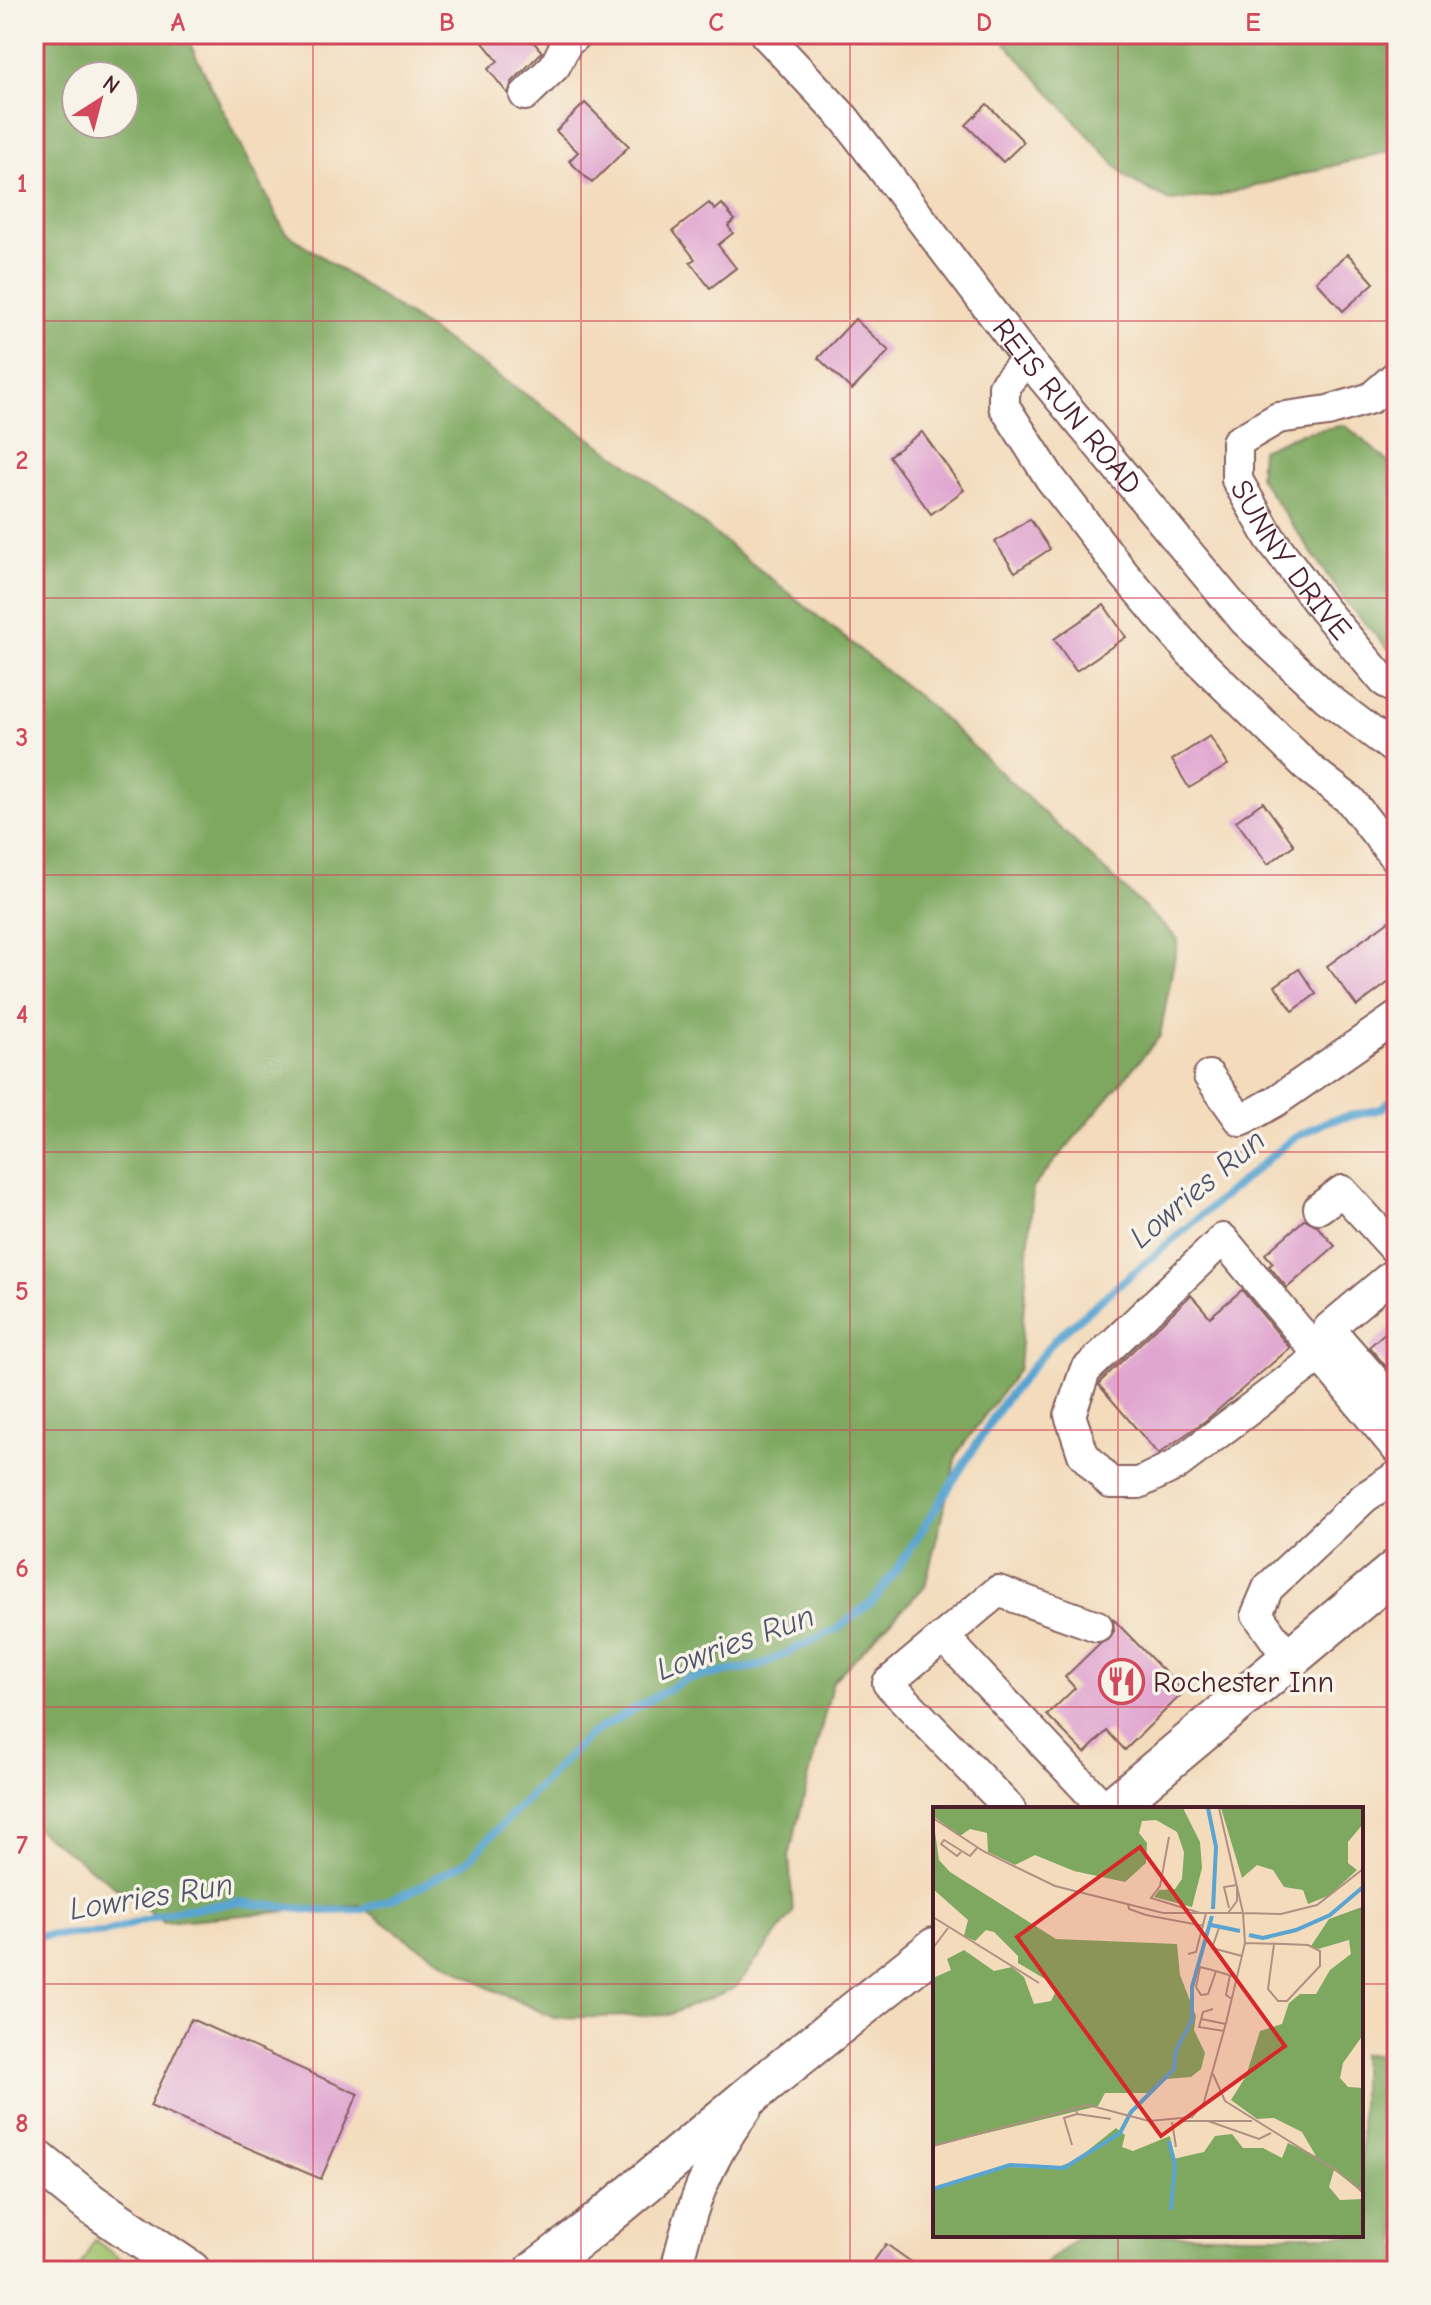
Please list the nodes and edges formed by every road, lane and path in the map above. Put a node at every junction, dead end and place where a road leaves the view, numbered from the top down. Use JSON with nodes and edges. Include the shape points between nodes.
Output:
{"nodes":[{"id":1,"x":576,"y":34,"type":"edge"},
{"id":2,"x":765,"y":34,"type":"edge"},
{"id":3,"x":525,"y":95,"type":"dead end"},
{"id":4,"x":1027,"y":359,"type":"junction"},
{"id":5,"x":1397,"y":375,"type":"edge"},
{"id":6,"x":1397,"y":690,"type":"edge"},
{"id":7,"x":1397,"y":751,"type":"edge"},
{"id":8,"x":1397,"y":860,"type":"edge"},
{"id":9,"x":1397,"y":1017,"type":"edge"},
{"id":10,"x":1209,"y":1076,"type":"dead end"},
{"id":11,"x":1319,"y":1208,"type":"dead end"},
{"id":12,"x":1397,"y":1251,"type":"edge"},
{"id":13,"x":1397,"y":1271,"type":"edge"},
{"id":14,"x":1321,"y":1355,"type":"junction"},
{"id":15,"x":1397,"y":1406,"type":"edge"},
{"id":16,"x":1397,"y":1449,"type":"edge"},
{"id":17,"x":1397,"y":1476,"type":"edge"},
{"id":18,"x":1397,"y":1569,"type":"edge"},
{"id":19,"x":1097,"y":1626,"type":"dead end"},
{"id":20,"x":944,"y":1637,"type":"junction"},
{"id":21,"x":1289,"y":1659,"type":"junction"},
{"id":22,"x":1008,"y":1807,"type":"edge"},
{"id":23,"x":1106,"y":1807,"type":"edge"},
{"id":24,"x":1110,"y":1807,"type":"edge"},
{"id":25,"x":933,"y":1950,"type":"edge"},
{"id":26,"x":769,"y":2080,"type":"junction"},
{"id":27,"x":34,"y":2158,"type":"edge"},
{"id":28,"x":169,"y":2265,"type":"edge"},
{"id":29,"x":535,"y":2271,"type":"edge"},
{"id":30,"x":676,"y":2271,"type":"edge"}],
"edges":[{"from":1,"to":3,"type":"street","via":[[555,66]]},
{"from":2,"to":4,"type":"street","name":"REIS RUN ROAD","via":[[845,119]]},
{"from":4,"to":7,"type":"street","name":"REIS RUN ROAD","via":[[1244,620],[1327,698]]},
{"from":4,"to":8,"type":"street","via":[[1004,386],[1004,406],[1050,478],[1190,652],[1310,769],[1350,800]]},
{"from":5,"to":6,"type":"street","name":"SUNNY DRIVE","via":[[1371,398],[1278,418],[1237,442],[1237,480],[1270,538],[1323,609]]},
{"from":9,"to":10,"type":"street","via":[[1241,1121]]},
{"from":11,"to":12,"type":"street","via":[[1342,1191]]},
{"from":13,"to":15,"type":"street","via":[[1329,1328]]},
{"from":14,"to":14,"type":"street","via":[[1223,1239],[1085,1371],[1070,1415],[1083,1454],[1110,1483],[1139,1483],[1176,1465]]},
{"from":14,"to":16,"type":"street"},
{"from":17,"to":21,"type":"street","via":[[1365,1497],[1268,1588],[1257,1614]]},
{"from":18,"to":21,"type":"main road"},
{"from":19,"to":20,"type":"street","via":[[998,1591]]},
{"from":20,"to":22,"type":"street","via":[[888,1683]]},
{"from":20,"to":23,"type":"street"},
{"from":21,"to":24,"type":"main road"},
{"from":25,"to":26,"type":"main road"},
{"from":26,"to":29,"type":"main road"},
{"from":26,"to":30,"type":"street","via":[[704,2177]]},
{"from":27,"to":28,"type":"main road"}]}
